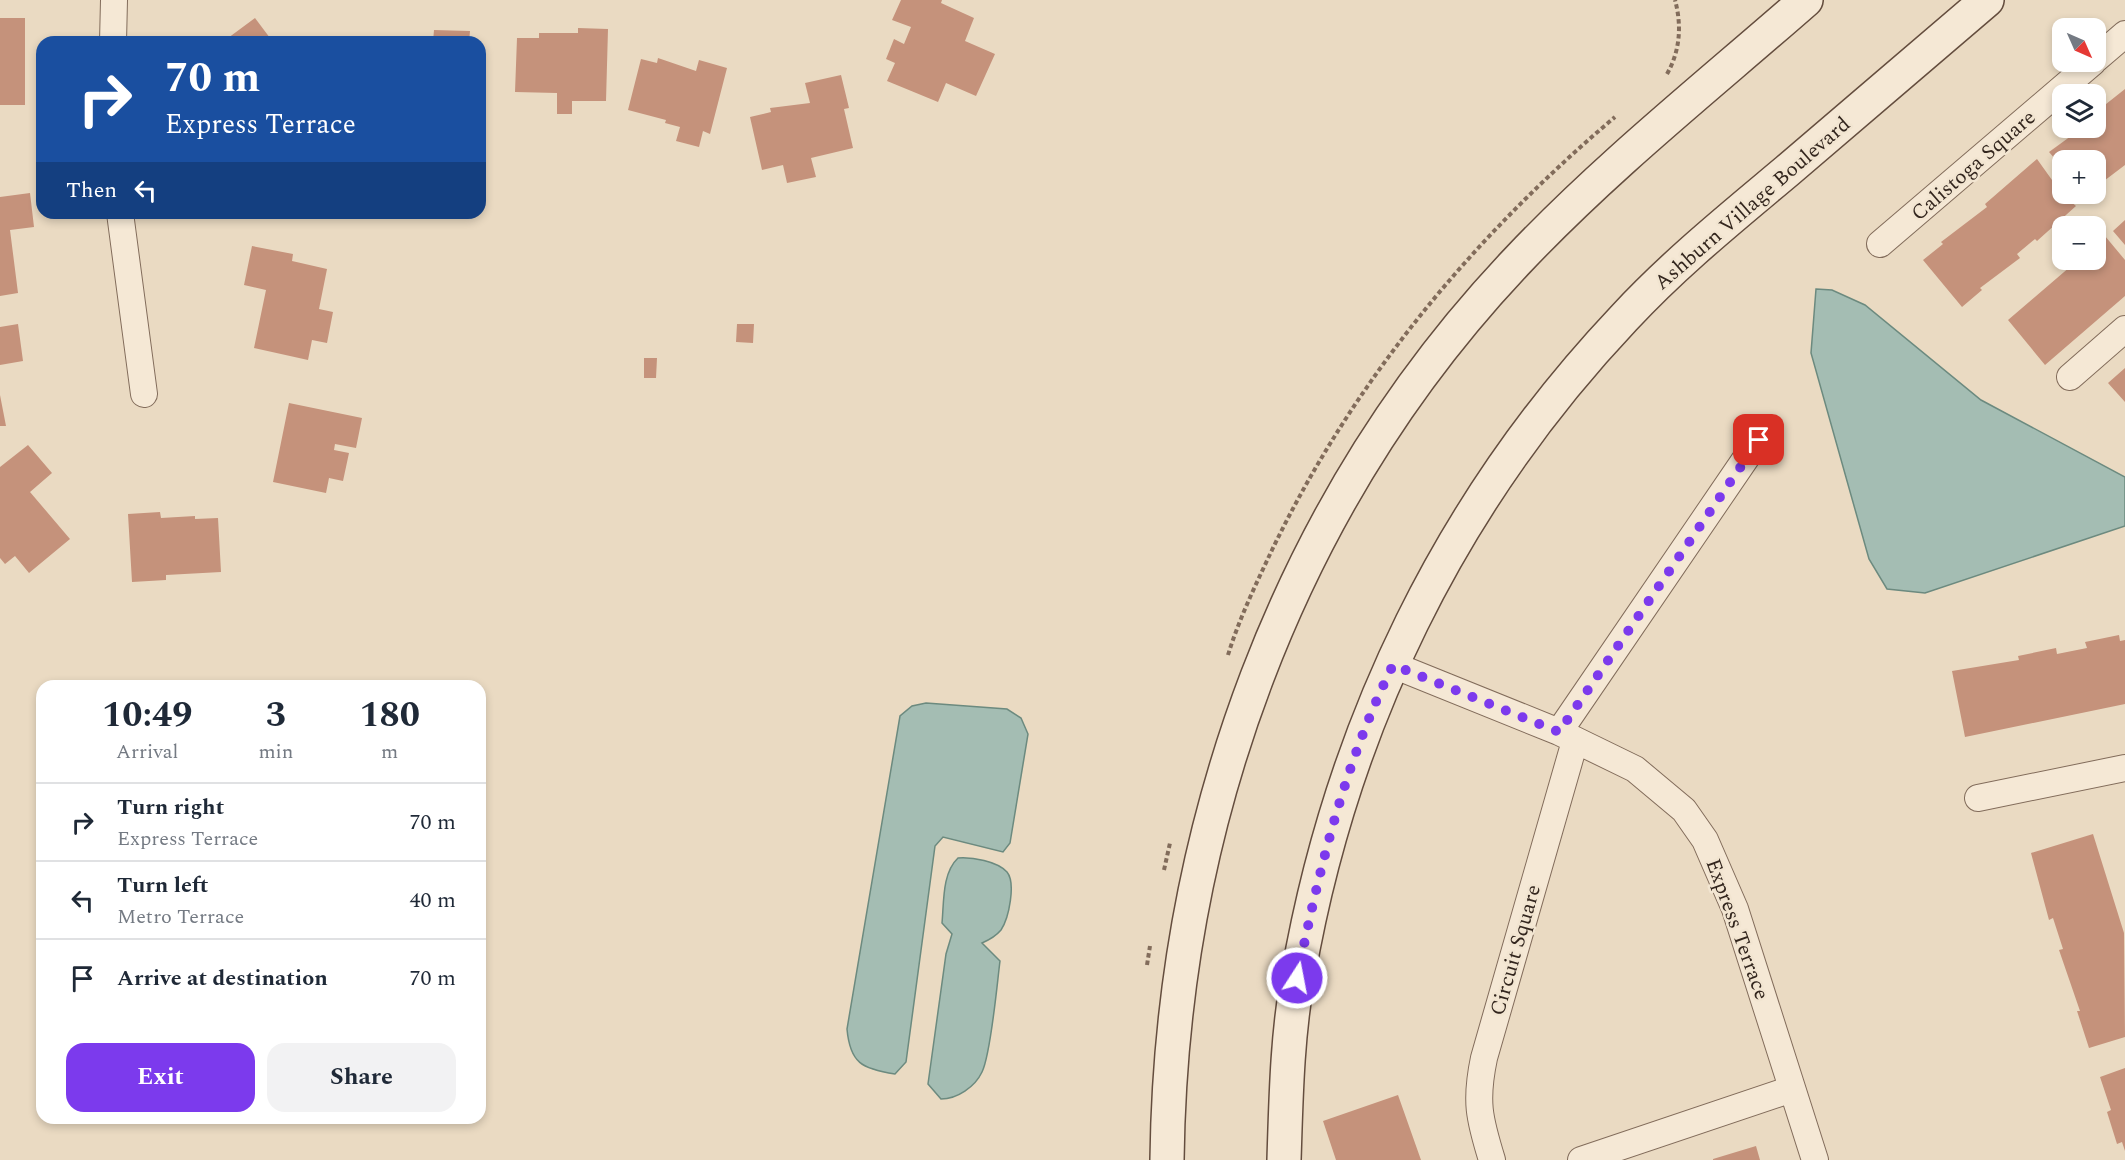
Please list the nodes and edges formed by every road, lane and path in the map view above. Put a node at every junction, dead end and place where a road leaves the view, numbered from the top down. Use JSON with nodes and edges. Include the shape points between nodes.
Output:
{"nodes":[{"id":1,"x":114,"y":0,"type":"edge"},
{"id":2,"x":1806,"y":0,"type":"edge"},
{"id":3,"x":1987,"y":0,"type":"edge"},
{"id":4,"x":2125,"y":34,"type":"edge"},
{"id":5,"x":113,"y":36,"type":"edge"},
{"id":6,"x":2106,"y":50,"type":"edge"},
{"id":7,"x":2080,"y":72,"type":"edge"},
{"id":8,"x":121,"y":219,"type":"edge"},
{"id":9,"x":1880,"y":244,"type":"dead end"},
{"id":10,"x":2125,"y":329,"type":"edge"},
{"id":11,"x":2070,"y":376,"type":"dead end"},
{"id":12,"x":144,"y":394,"type":"dead end"},
{"id":13,"x":1759,"y":440,"type":"dead end"},
{"id":14,"x":1393,"y":665,"type":"junction"},
{"id":15,"x":1567,"y":736,"type":"junction"},
{"id":16,"x":2125,"y":768,"type":"edge"},
{"id":17,"x":1978,"y":798,"type":"dead end"},
{"id":18,"x":1792,"y":1089,"type":"junction"},
{"id":19,"x":1167,"y":1160,"type":"edge"},
{"id":20,"x":1284,"y":1160,"type":"edge"},
{"id":21,"x":1492,"y":1160,"type":"edge"},
{"id":22,"x":1581,"y":1160,"type":"edge"},
{"id":23,"x":1815,"y":1160,"type":"edge"}],
"edges":[{"from":1,"to":5,"type":"street"},
{"from":2,"to":19,"type":"main road","via":[[1598,181],[1517,261],[1438,354],[1383,428],[1338,507],[1288,602],[1246,702],[1212,809],[1177,996],[1167,1107]]},
{"from":3,"to":14,"type":"main road","name":"Ashburn Village Boulevard","via":[[1689,252],[1624,318],[1518,443],[1442,562]]},
{"from":4,"to":6,"type":"street","name":"Calistoga Square"},
{"from":7,"to":9,"type":"street","name":"Calistoga Square"},
{"from":8,"to":12,"type":"street"},
{"from":10,"to":11,"type":"street"},
{"from":13,"to":15,"type":"street","name":"Circuit Square"},
{"from":14,"to":15,"type":"street","name":"Express Terrace"},
{"from":14,"to":20,"type":"main road","name":"Ashburn Village Boulevard","via":[[1371,710],[1316,884],[1297,978],[1288,1055]]},
{"from":15,"to":18,"type":"street","name":"Express Terrace","via":[[1635,769],[1658,786],[1684,810],[1705,840],[1735,909]]},
{"from":15,"to":21,"type":"street","name":"Circuit Square","via":[[1480,1079],[1479,1118]]},
{"from":16,"to":17,"type":"street"},
{"from":18,"to":22,"type":"street"},
{"from":18,"to":23,"type":"street","name":"Express Terrace"}]}
